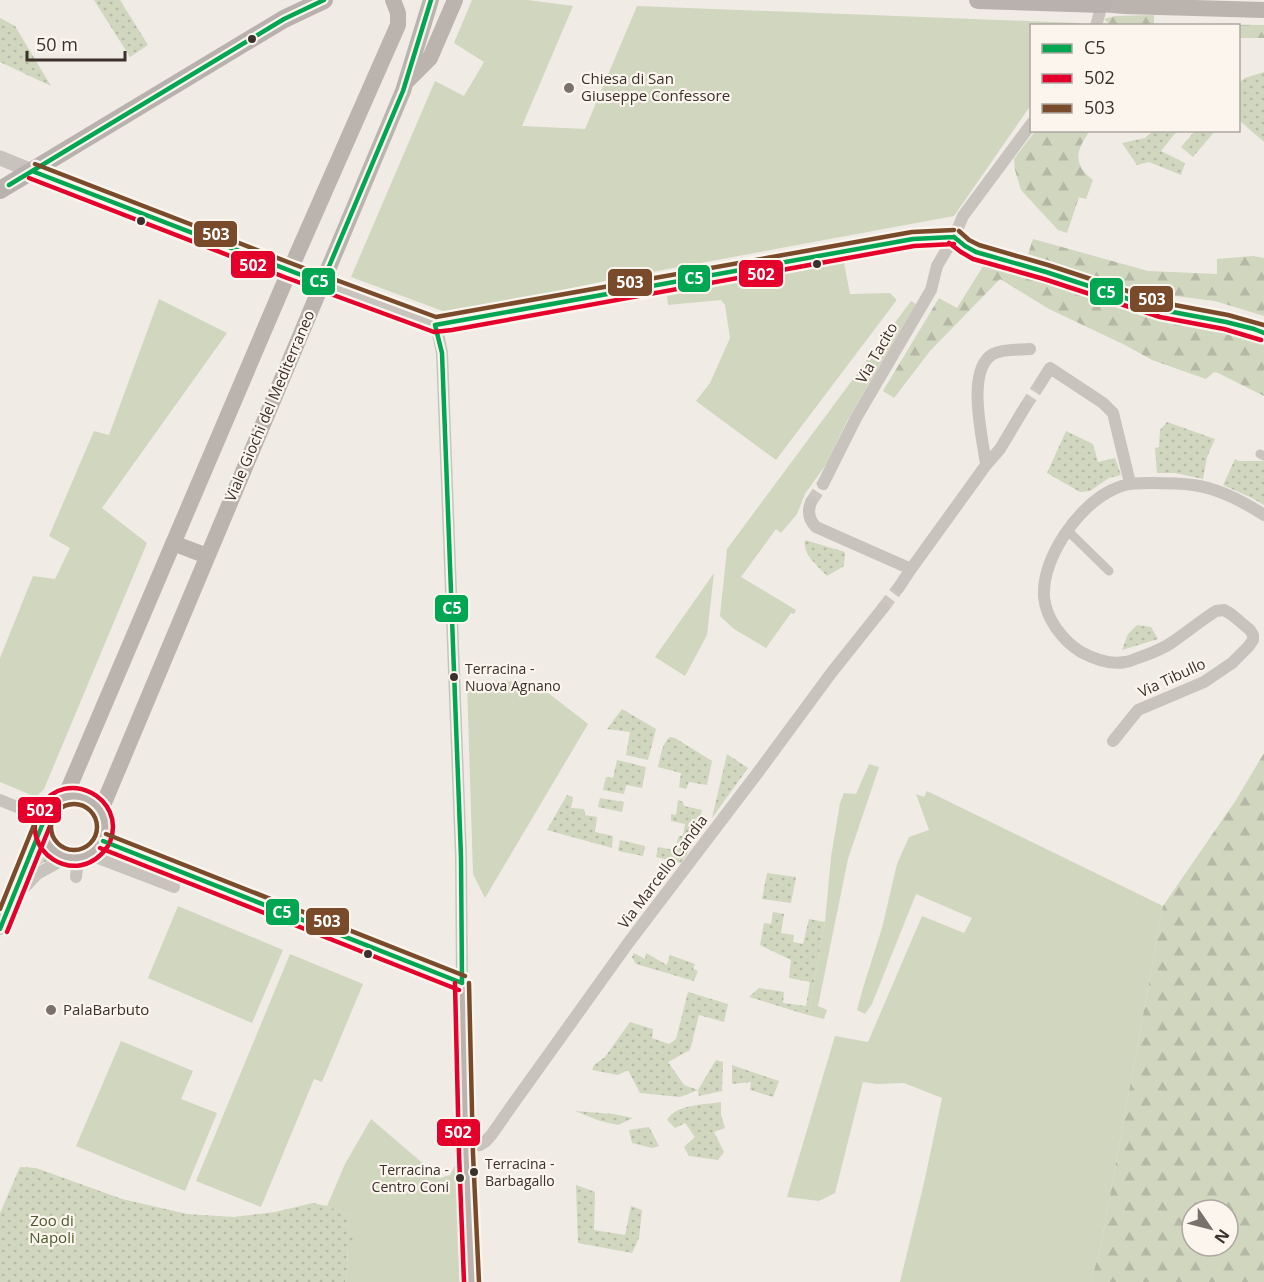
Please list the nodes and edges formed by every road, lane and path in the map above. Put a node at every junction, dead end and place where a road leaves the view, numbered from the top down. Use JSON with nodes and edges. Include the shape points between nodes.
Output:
{"nodes":[{"id":1,"x":324,"y":0,"type":"edge"},
{"id":2,"x":393,"y":0,"type":"edge"},
{"id":3,"x":431,"y":0,"type":"edge"},
{"id":4,"x":454,"y":0,"type":"edge"},
{"id":5,"x":978,"y":0,"type":"edge"},
{"id":6,"x":1103,"y":2,"type":"edge"},
{"id":7,"x":1232,"y":4,"type":"edge"},
{"id":8,"x":1264,"y":10,"type":"edge"},
{"id":9,"x":1097,"y":24,"type":"edge"},
{"id":10,"x":406,"y":83,"type":"junction"},
{"id":11,"x":1030,"y":126,"type":"edge"},
{"id":12,"x":0,"y":158,"type":"edge"},
{"id":13,"x":32,"y":171,"type":"junction"},
{"id":14,"x":0,"y":190,"type":"edge"},
{"id":15,"x":954,"y":237,"type":"junction"},
{"id":16,"x":290,"y":271,"type":"junction"},
{"id":17,"x":322,"y":283,"type":"junction"},
{"id":18,"x":435,"y":325,"type":"junction"},
{"id":19,"x":1264,"y":333,"type":"edge"},
{"id":20,"x":1030,"y":349,"type":"dead end"},
{"id":21,"x":1040,"y":384,"type":"tunnel mouth"},
{"id":22,"x":1025,"y":407,"type":"tunnel mouth"},
{"id":23,"x":986,"y":465,"type":"junction"},
{"id":24,"x":1130,"y":483,"type":"junction"},
{"id":25,"x":823,"y":484,"type":"tunnel mouth"},
{"id":26,"x":811,"y":502,"type":"dead end"},
{"id":27,"x":1264,"y":515,"type":"edge"},
{"id":28,"x":1068,"y":531,"type":"junction"},
{"id":29,"x":173,"y":543,"type":"junction"},
{"id":30,"x":207,"y":556,"type":"junction"},
{"id":31,"x":911,"y":569,"type":"junction"},
{"id":32,"x":1109,"y":571,"type":"dead end"},
{"id":33,"x":899,"y":587,"type":"tunnel mouth"},
{"id":34,"x":883,"y":608,"type":"tunnel mouth"},
{"id":35,"x":1113,"y":741,"type":"dead end"},
{"id":36,"x":65,"y":797,"type":"junction"},
{"id":37,"x":0,"y":800,"type":"edge"},
{"id":38,"x":101,"y":810,"type":"junction"},
{"id":39,"x":44,"y":820,"type":"junction"},
{"id":40,"x":103,"y":841,"type":"junction"},
{"id":41,"x":78,"y":857,"type":"junction"},
{"id":42,"x":76,"y":877,"type":"dead end"},
{"id":43,"x":174,"y":887,"type":"dead end"},
{"id":44,"x":10,"y":904,"type":"junction"},
{"id":45,"x":0,"y":928,"type":"edge"},
{"id":46,"x":462,"y":983,"type":"junction"},
{"id":47,"x":466,"y":1146,"type":"junction"},
{"id":48,"x":472,"y":1282,"type":"edge"}],
"edges":[{"from":1,"to":13,"type":"main road"},
{"from":2,"to":16,"type":"main road","via":[[398,25]]},
{"from":3,"to":10,"type":"main road","name":"Viale Giochi del Mediterraneo"},
{"from":4,"to":10,"type":"main road","via":[[430,58]]},
{"from":5,"to":6,"type":"main road"},
{"from":6,"to":7,"type":"main road","via":[[1124,6]]},
{"from":6,"to":9,"type":"street"},
{"from":7,"to":8,"type":"main road"},
{"from":10,"to":17,"type":"main road","name":"Viale Giochi del Mediterraneo"},
{"from":11,"to":15,"type":"street","name":"Via Tacito","via":[[963,216]]},
{"from":12,"to":13,"type":"street"},
{"from":13,"to":14,"type":"main road"},
{"from":13,"to":16,"type":"street"},
{"from":15,"to":18,"type":"street","via":[[913,239]]},
{"from":15,"to":19,"type":"street","via":[[976,252],[1162,310]]},
{"from":15,"to":25,"type":"street","name":"Via Tacito","via":[[937,266],[931,290],[856,418]]},
{"from":16,"to":17,"type":"street"},
{"from":16,"to":29,"type":"main road"},
{"from":17,"to":18,"type":"street"},
{"from":17,"to":30,"type":"main road","name":"Viale Giochi del Mediterraneo"},
{"from":18,"to":46,"type":"street","via":[[442,353]]},
{"from":20,"to":23,"type":"street","via":[[992,355],[980,370],[979,419]]},
{"from":21,"to":24,"type":"street","via":[[1050,368],[1113,413]]},
{"from":22,"to":23,"type":"street"},
{"from":23,"to":31,"type":"street"},
{"from":24,"to":27,"type":"street","via":[[1196,485],[1227,495]]},
{"from":24,"to":28,"type":"street","name":"Via Tibullo","via":[[1099,497]]},
{"from":26,"to":31,"type":"street","via":[[808,508],[816,527]]},
{"from":28,"to":32,"type":"street"},
{"from":28,"to":35,"type":"street","name":"Via Tibullo","via":[[1047,571],[1046,608],[1060,633],[1073,647],[1092,658],[1124,663],[1147,655],[1170,644],[1216,611],[1232,614],[1253,635],[1248,647],[1232,663],[1204,682],[1138,710]]},
{"from":29,"to":30,"type":"main road"},
{"from":29,"to":36,"type":"main road"},
{"from":30,"to":38,"type":"main road","name":"Viale Giochi del Mediterraneo"},
{"from":31,"to":33,"type":"street"},
{"from":34,"to":47,"type":"street","name":"Via Marcello Candia","via":[[619,955],[492,1134],[480,1145]]},
{"from":36,"to":38,"type":"main road","via":[[85,797]]},
{"from":36,"to":39,"type":"main road","via":[[56,801]]},
{"from":37,"to":39,"type":"street"},
{"from":38,"to":40,"type":"main road","via":[[106,831]]},
{"from":39,"to":41,"type":"main road","via":[[43,834],[48,845],[56,853]]},
{"from":39,"to":44,"type":"street"},
{"from":40,"to":41,"type":"main road","via":[[98,849]]},
{"from":40,"to":46,"type":"main road"},
{"from":41,"to":42,"type":"street"},
{"from":41,"to":43,"type":"street"},
{"from":41,"to":44,"type":"street","via":[[37,874]]},
{"from":44,"to":45,"type":"street"},
{"from":46,"to":47,"type":"main road"},
{"from":47,"to":48,"type":"main road"}]}
